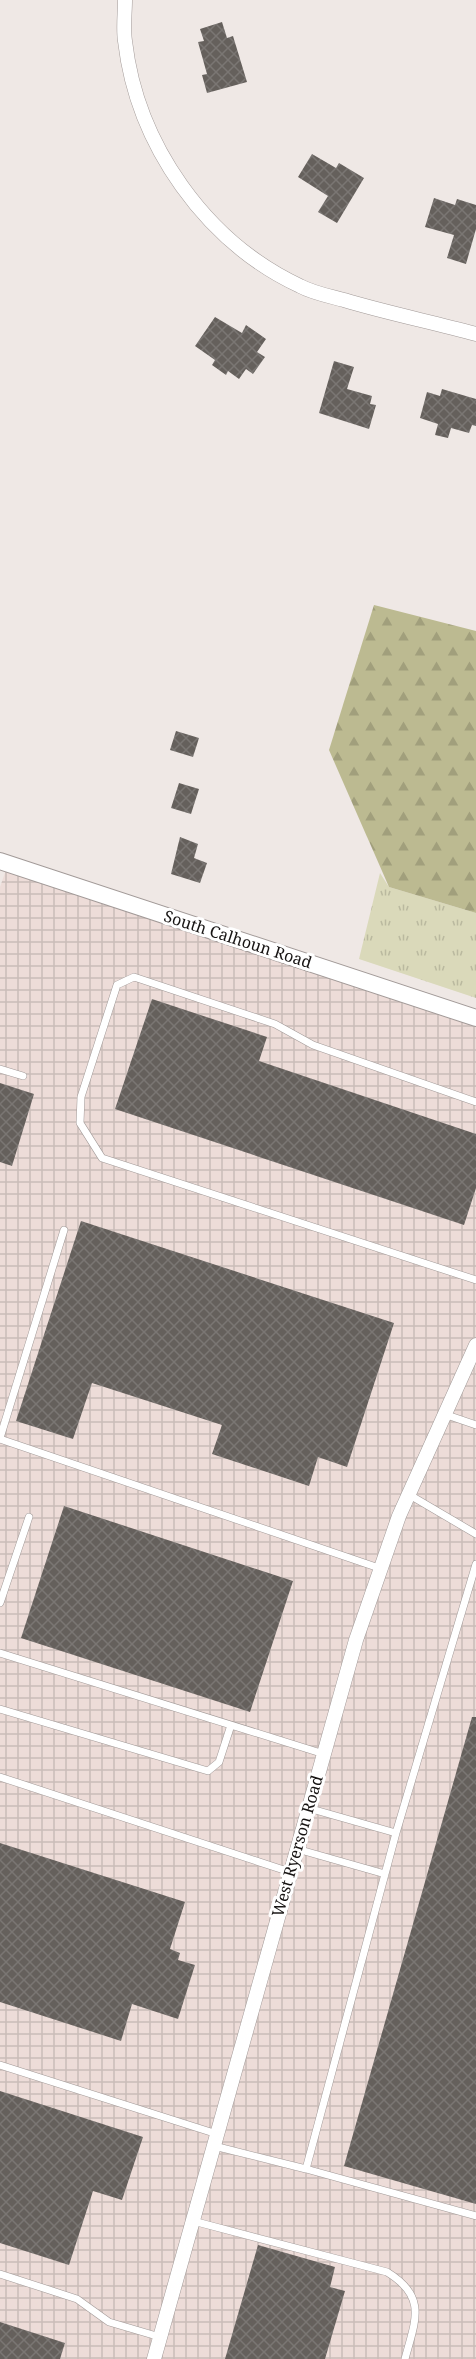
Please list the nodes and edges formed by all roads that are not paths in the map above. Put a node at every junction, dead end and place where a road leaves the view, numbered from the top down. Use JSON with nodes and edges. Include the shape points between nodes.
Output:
{"nodes":[{"id":1,"x":125,"y":0,"type":"edge"},
{"id":2,"x":476,"y":334,"type":"edge"},
{"id":3,"x":0,"y":861,"type":"edge"},
{"id":4,"x":476,"y":1018,"type":"edge"},
{"id":5,"x":0,"y":1069,"type":"edge"},
{"id":6,"x":23,"y":1076,"type":"dead end"},
{"id":7,"x":476,"y":1102,"type":"edge"},
{"id":8,"x":64,"y":1230,"type":"dead end"},
{"id":9,"x":476,"y":1280,"type":"edge"},
{"id":10,"x":476,"y":1345,"type":"edge"},
{"id":11,"x":444,"y":1414,"type":"junction"},
{"id":12,"x":476,"y":1425,"type":"edge"},
{"id":13,"x":0,"y":1439,"type":"edge"},
{"id":14,"x":408,"y":1494,"type":"junction"},
{"id":15,"x":29,"y":1517,"type":"dead end"},
{"id":16,"x":476,"y":1534,"type":"edge"},
{"id":17,"x":476,"y":1564,"type":"edge"},
{"id":18,"x":379,"y":1568,"type":"junction"},
{"id":19,"x":0,"y":1603,"type":"edge"},
{"id":20,"x":0,"y":1653,"type":"edge"},
{"id":21,"x":0,"y":1709,"type":"edge"},
{"id":22,"x":231,"y":1725,"type":"junction"},
{"id":23,"x":324,"y":1754,"type":"junction"},
{"id":24,"x":0,"y":1777,"type":"edge"},
{"id":25,"x":308,"y":1808,"type":"junction"},
{"id":26,"x":396,"y":1833,"type":"junction"},
{"id":27,"x":297,"y":1849,"type":"junction"},
{"id":28,"x":290,"y":1872,"type":"junction"},
{"id":29,"x":385,"y":1874,"type":"junction"},
{"id":30,"x":0,"y":2065,"type":"edge"},
{"id":31,"x":215,"y":2140,"type":"junction"},
{"id":32,"x":306,"y":2169,"type":"junction"},
{"id":33,"x":476,"y":2216,"type":"edge"},
{"id":34,"x":192,"y":2221,"type":"junction"},
{"id":35,"x":0,"y":2274,"type":"edge"},
{"id":36,"x":160,"y":2337,"type":"junction"},
{"id":37,"x":154,"y":2359,"type":"edge"},
{"id":38,"x":405,"y":2359,"type":"edge"}],
"edges":[{"from":1,"to":2,"type":"street","via":[[125,41],[137,94],[153,135],[175,177],[228,240],[261,266],[302,288]]},
{"from":3,"to":4,"type":"street","name":"South Calhoun Road"},
{"from":5,"to":6,"type":"lane"},
{"from":7,"to":9,"type":"lane","via":[[313,1045],[275,1024],[134,977],[117,985],[81,1098],[80,1123],[102,1158]]},
{"from":8,"to":13,"type":"lane"},
{"from":10,"to":11,"type":"street","name":"West Ryerson Road"},
{"from":11,"to":12,"type":"lane"},
{"from":11,"to":14,"type":"street","name":"West Ryerson Road"},
{"from":13,"to":18,"type":"lane"},
{"from":14,"to":16,"type":"lane"},
{"from":14,"to":18,"type":"street","name":"West Ryerson Road"},
{"from":15,"to":19,"type":"lane"},
{"from":17,"to":26,"type":"lane"},
{"from":18,"to":23,"type":"street","name":"West Ryerson Road"},
{"from":20,"to":22,"type":"lane"},
{"from":21,"to":22,"type":"lane","via":[[208,1772],[219,1762]]},
{"from":22,"to":23,"type":"lane"},
{"from":23,"to":25,"type":"street","name":"West Ryerson Road"},
{"from":24,"to":28,"type":"lane"},
{"from":25,"to":26,"type":"lane"},
{"from":25,"to":27,"type":"street","name":"West Ryerson Road"},
{"from":26,"to":29,"type":"lane"},
{"from":27,"to":28,"type":"street","name":"West Ryerson Road"},
{"from":27,"to":29,"type":"lane"},
{"from":28,"to":31,"type":"street","name":"West Ryerson Road"},
{"from":29,"to":32,"type":"lane"},
{"from":30,"to":31,"type":"lane"},
{"from":31,"to":32,"type":"lane"},
{"from":31,"to":34,"type":"street","name":"West Ryerson Road"},
{"from":32,"to":33,"type":"lane"},
{"from":34,"to":36,"type":"street","name":"West Ryerson Road"},
{"from":34,"to":38,"type":"lane","via":[[387,2272],[398,2279],[416,2302],[417,2317]]},
{"from":35,"to":36,"type":"lane","via":[[77,2299],[109,2322]]},
{"from":36,"to":37,"type":"street","name":"West Ryerson Road"}]}
